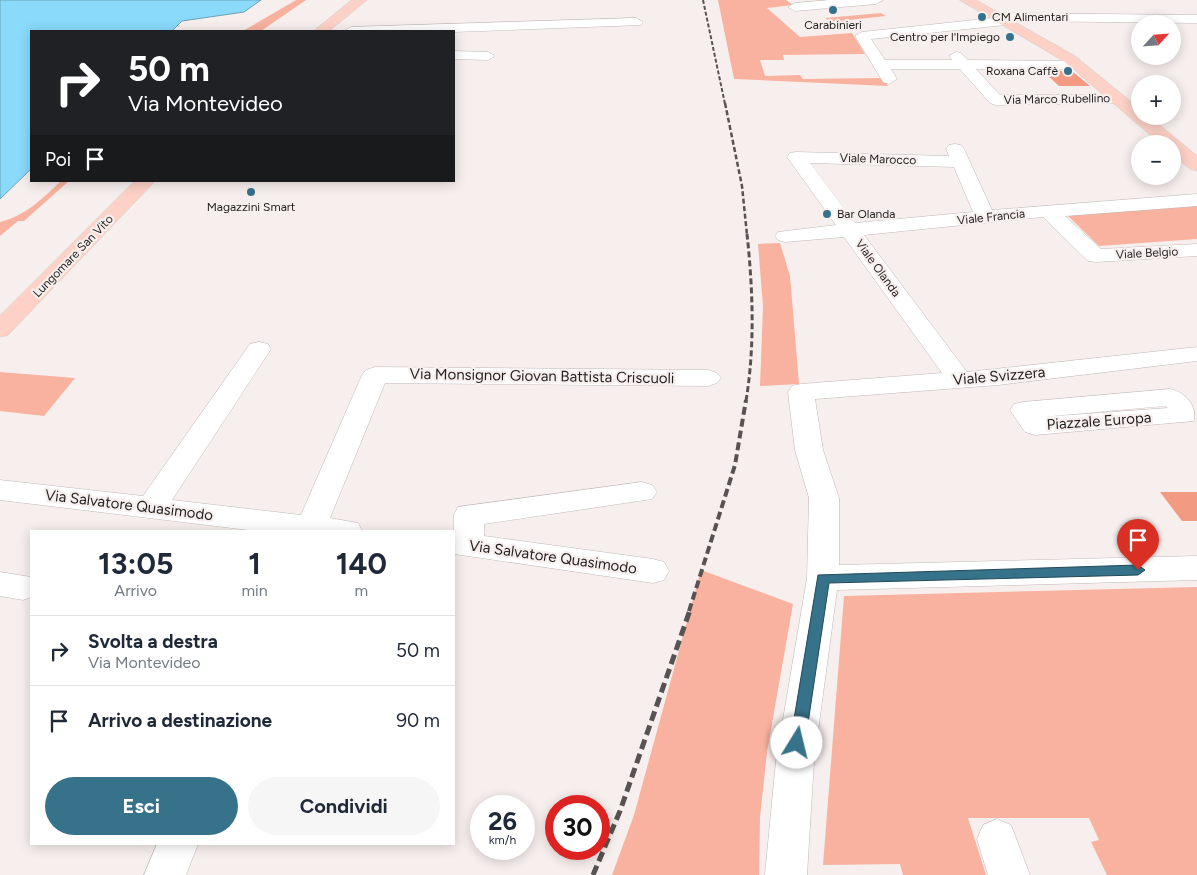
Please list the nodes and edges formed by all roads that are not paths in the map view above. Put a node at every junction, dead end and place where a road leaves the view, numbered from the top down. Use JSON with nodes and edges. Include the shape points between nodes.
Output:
{"nodes":[{"id":1,"x":360,"y":0,"type":"edge"},
{"id":2,"x":876,"y":0,"type":"edge"},
{"id":3,"x":967,"y":0,"type":"edge"},
{"id":4,"x":795,"y":7,"type":"dead end"},
{"id":5,"x":1193,"y":10,"type":"edge"},
{"id":6,"x":1118,"y":18,"type":"junction"},
{"id":7,"x":1002,"y":19,"type":"junction"},
{"id":8,"x":636,"y":22,"type":"dead end"},
{"id":9,"x":322,"y":30,"type":"edge"},
{"id":10,"x":383,"y":30,"type":"edge"},
{"id":11,"x":455,"y":48,"type":"edge"},
{"id":12,"x":455,"y":55,"type":"edge"},
{"id":13,"x":960,"y":60,"type":"junction"},
{"id":14,"x":1076,"y":64,"type":"junction"},
{"id":15,"x":881,"y":65,"type":"junction"},
{"id":16,"x":889,"y":79,"type":"dead end"},
{"id":17,"x":1117,"y":98,"type":"junction"},
{"id":18,"x":1161,"y":135,"type":"edge"},
{"id":19,"x":1181,"y":151,"type":"edge"},
{"id":20,"x":796,"y":157,"type":"joint"},
{"id":21,"x":1195,"y":161,"type":"edge"},
{"id":22,"x":145,"y":182,"type":"edge"},
{"id":23,"x":1197,"y":200,"type":"edge"},
{"id":24,"x":1048,"y":211,"type":"junction"},
{"id":25,"x":985,"y":217,"type":"junction"},
{"id":26,"x":850,"y":230,"type":"junction"},
{"id":27,"x":785,"y":236,"type":"dead end"},
{"id":28,"x":1197,"y":250,"type":"edge"},
{"id":29,"x":0,"y":330,"type":"edge"},
{"id":30,"x":258,"y":349,"type":"dead end"},
{"id":31,"x":1197,"y":354,"type":"edge"},
{"id":32,"x":998,"y":377,"type":"junction"},
{"id":33,"x":708,"y":378,"type":"dead end"},
{"id":34,"x":959,"y":379,"type":"junction"},
{"id":35,"x":1190,"y":406,"type":"edge"},
{"id":36,"x":0,"y":490,"type":"edge"},
{"id":37,"x":642,"y":492,"type":"dead end"},
{"id":38,"x":150,"y":508,"type":"junction"},
{"id":39,"x":310,"y":529,"type":"edge"},
{"id":40,"x":328,"y":530,"type":"edge"},
{"id":41,"x":461,"y":544,"type":"edge"},
{"id":42,"x":1197,"y":568,"type":"edge"},
{"id":43,"x":653,"y":570,"type":"dead end"},
{"id":44,"x":823,"y":578,"type":"junction"},
{"id":45,"x":178,"y":845,"type":"edge"},
{"id":46,"x":164,"y":875,"type":"edge"},
{"id":47,"x":786,"y":875,"type":"edge"}],
"edges":[{"from":1,"to":9,"type":"main road"},
{"from":2,"to":4,"type":"street"},
{"from":3,"to":7,"type":"main road"},
{"from":5,"to":6,"type":"street"},
{"from":5,"to":6,"type":"street","via":[[1103,5]]},
{"from":6,"to":7,"type":"street"},
{"from":7,"to":14,"type":"main road"},
{"from":7,"to":15,"type":"street","via":[[862,36]]},
{"from":8,"to":10,"type":"street"},
{"from":11,"to":12,"type":"street","via":[[482,52]]},
{"from":13,"to":14,"type":"street"},
{"from":13,"to":15,"type":"street"},
{"from":13,"to":17,"type":"street","name":"Via Marco Rubellino","via":[[996,100]]},
{"from":14,"to":17,"type":"main road"},
{"from":15,"to":16,"type":"street"},
{"from":17,"to":18,"type":"main road"},
{"from":19,"to":21,"type":"main road"},
{"from":20,"to":25,"type":"street","name":"Viale Marocco","via":[[957,156]]},
{"from":20,"to":26,"type":"street","name":"Viale Olanda"},
{"from":22,"to":29,"type":"main road","name":"Lungomare San Vito"},
{"from":23,"to":24,"type":"street","name":"Viale Francia"},
{"from":24,"to":25,"type":"street","name":"Viale Francia"},
{"from":24,"to":28,"type":"street","name":"Viale Belgio","via":[[1096,256]]},
{"from":25,"to":26,"type":"street","name":"Viale Francia"},
{"from":26,"to":27,"type":"street","name":"Viale Francia"},
{"from":26,"to":34,"type":"street","name":"Viale Olanda"},
{"from":30,"to":38,"type":"street"},
{"from":31,"to":32,"type":"street","name":"Viale Svizzera"},
{"from":32,"to":34,"type":"street","name":"Viale Svizzera"},
{"from":32,"to":35,"type":"street","name":"Piazzale Europa","via":[[1024,410],[1170,397]]},
{"from":33,"to":39,"type":"street","name":"Via Monsignor Giovan Battista Criscuoli","via":[[375,375]]},
{"from":34,"to":44,"type":"street","name":"Viale Svizzera","via":[[801,392],[809,450],[824,498]]},
{"from":36,"to":38,"type":"street","name":"Via Salvatore Quasimodo"},
{"from":37,"to":41,"type":"street","via":[[469,515]]},
{"from":38,"to":39,"type":"street","name":"Via Salvatore Quasimodo"},
{"from":39,"to":40,"type":"street","name":"Via Salvatore Quasimodo"},
{"from":41,"to":43,"type":"street","name":"Via Salvatore Quasimodo"},
{"from":42,"to":44,"type":"street"},
{"from":44,"to":47,"type":"street","via":[[794,762]]},
{"from":45,"to":46,"type":"street"}]}
